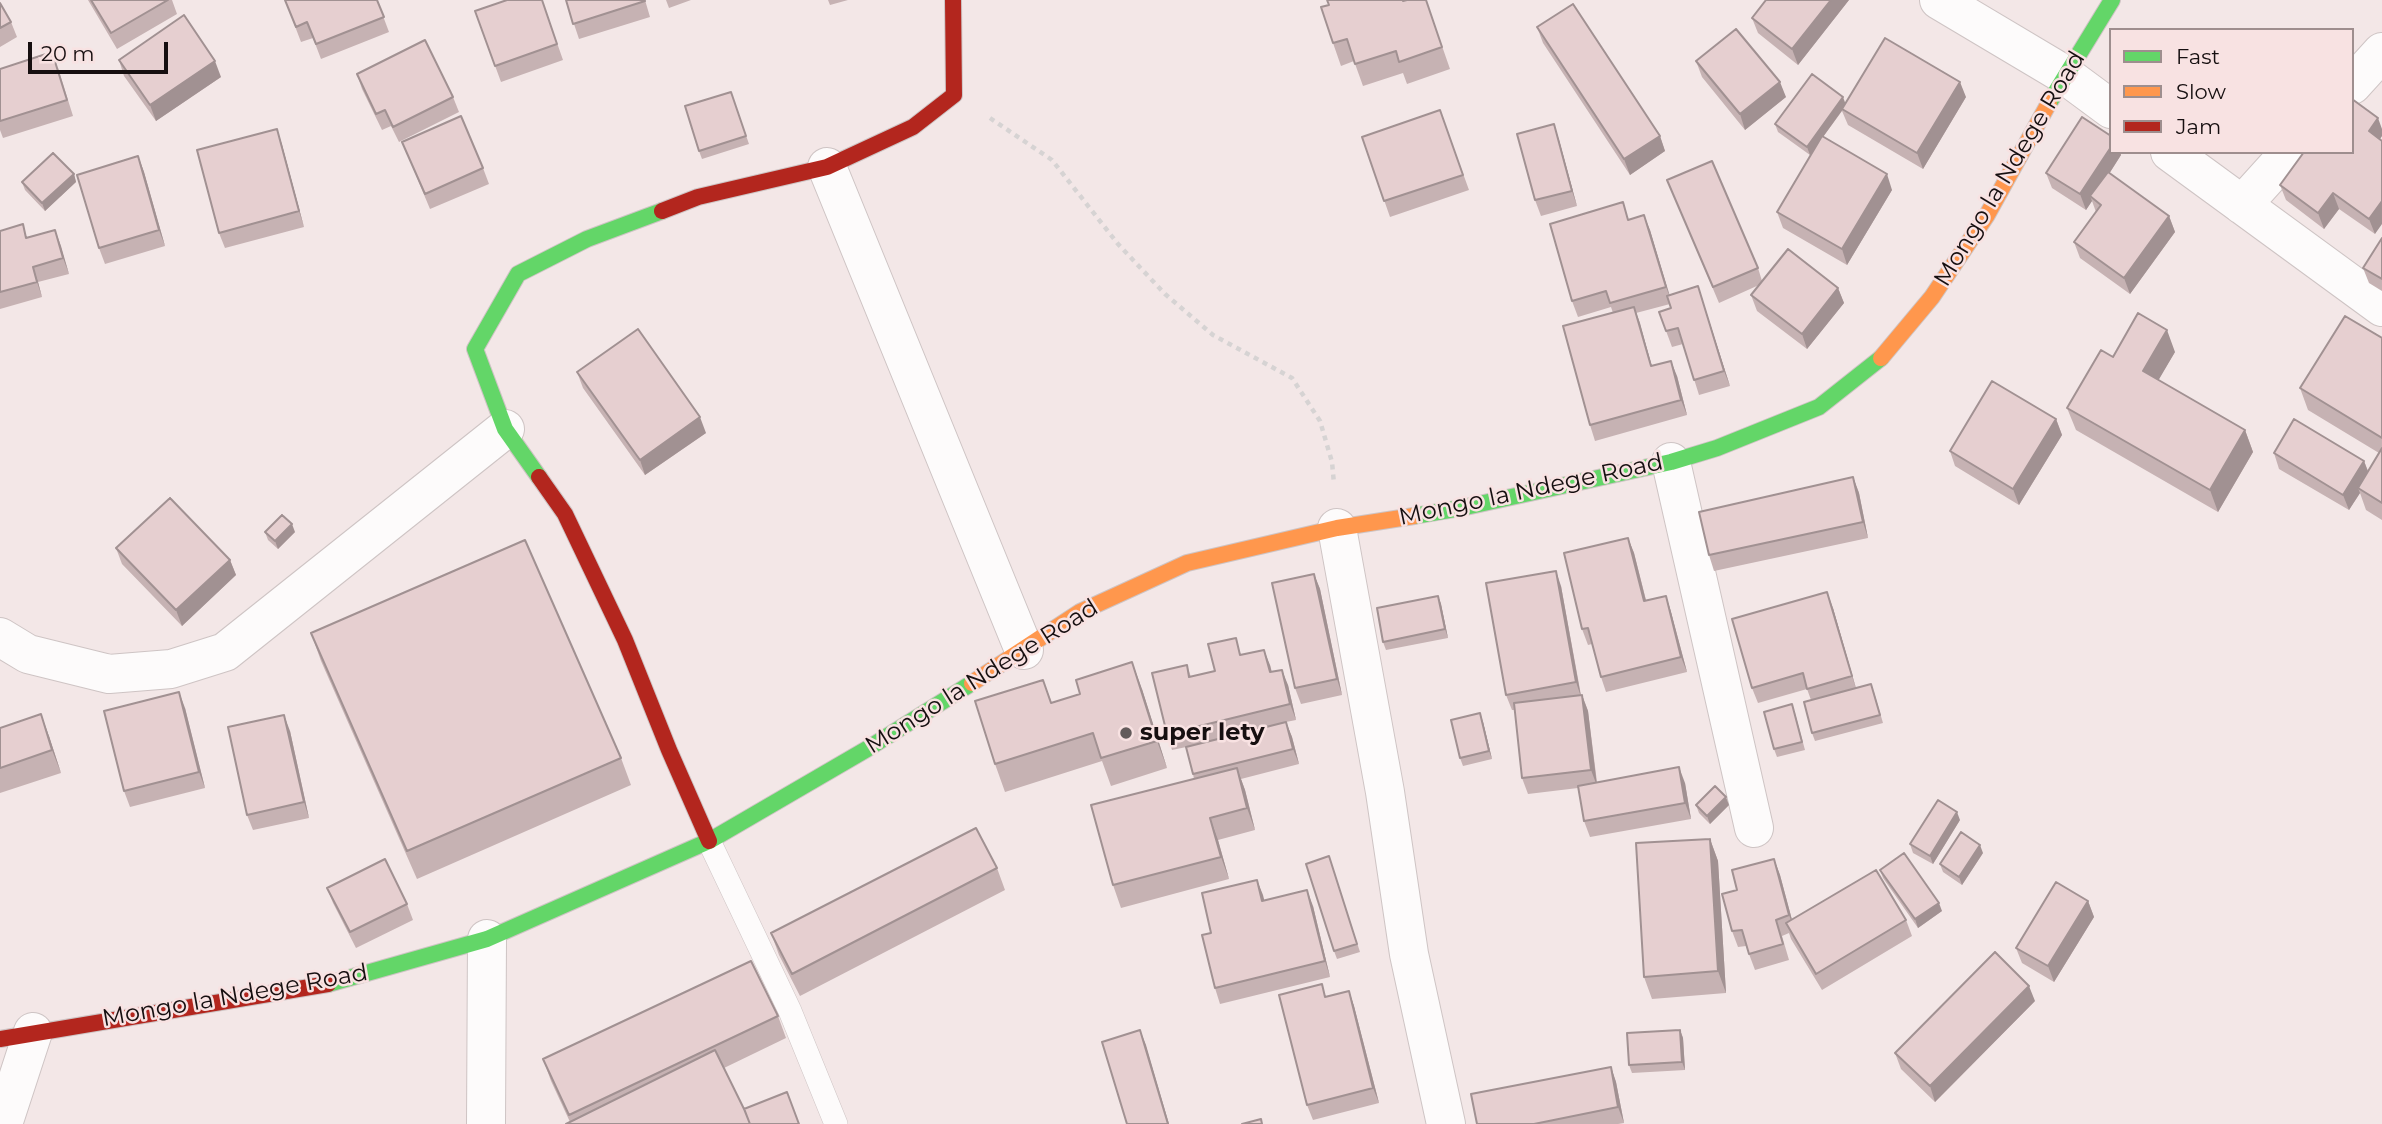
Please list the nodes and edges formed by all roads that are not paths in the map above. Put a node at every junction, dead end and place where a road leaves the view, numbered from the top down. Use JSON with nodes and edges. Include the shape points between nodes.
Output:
{"nodes":[{"id":1,"x":953,"y":0,"type":"edge"},
{"id":2,"x":1939,"y":0,"type":"edge"},
{"id":3,"x":2112,"y":0,"type":"edge"},
{"id":4,"x":2382,"y":52,"type":"edge"},
{"id":5,"x":2065,"y":75,"type":"junction"},
{"id":6,"x":2354,"y":83,"type":"edge"},
{"id":7,"x":2109,"y":108,"type":"edge"},
{"id":8,"x":2173,"y":154,"type":"edge"},
{"id":9,"x":2288,"y":154,"type":"edge"},
{"id":10,"x":827,"y":167,"type":"junction"},
{"id":11,"x":2242,"y":205,"type":"junction"},
{"id":12,"x":2382,"y":307,"type":"edge"},
{"id":13,"x":505,"y":429,"type":"junction"},
{"id":14,"x":1671,"y":462,"type":"junction"},
{"id":15,"x":1337,"y":528,"type":"junction"},
{"id":16,"x":0,"y":636,"type":"edge"},
{"id":17,"x":1024,"y":650,"type":"junction"},
{"id":18,"x":1754,"y":828,"type":"dead end"},
{"id":19,"x":709,"y":841,"type":"junction"},
{"id":20,"x":487,"y":939,"type":"junction"},
{"id":21,"x":16,"y":1035,"type":"edge"},
{"id":22,"x":3,"y":1124,"type":"edge"},
{"id":23,"x":486,"y":1124,"type":"edge"},
{"id":24,"x":836,"y":1124,"type":"edge"},
{"id":25,"x":1446,"y":1124,"type":"edge"}],
"edges":[{"from":1,"to":10,"type":"street","via":[[954,95],[913,127]]},
{"from":2,"to":5,"type":"street"},
{"from":3,"to":5,"type":"street","name":"Mongo la Ndege Road"},
{"from":4,"to":6,"type":"street"},
{"from":5,"to":7,"type":"street"},
{"from":5,"to":14,"type":"street","name":"Mongo la Ndege Road","via":[[1987,215],[1932,298],[1882,357],[1819,407]]},
{"from":8,"to":11,"type":"street"},
{"from":9,"to":11,"type":"street"},
{"from":10,"to":13,"type":"street","via":[[698,197],[587,239],[518,274],[475,349]]},
{"from":10,"to":17,"type":"street"},
{"from":11,"to":12,"type":"street"},
{"from":13,"to":16,"type":"street","via":[[225,652],[171,669],[109,674],[28,654]]},
{"from":13,"to":19,"type":"street","via":[[565,514],[625,640]]},
{"from":14,"to":15,"type":"street","name":"Mongo la Ndege Road","via":[[1461,508]]},
{"from":14,"to":18,"type":"street"},
{"from":15,"to":17,"type":"street","name":"Mongo la Ndege Road","via":[[1187,563],[1080,612]]},
{"from":15,"to":25,"type":"street","via":[[1409,954]]},
{"from":17,"to":19,"type":"street","name":"Mongo la Ndege Road"},
{"from":19,"to":20,"type":"street","name":"Mongo la Ndege Road"},
{"from":19,"to":24,"type":"lane","via":[[790,1011]]},
{"from":20,"to":21,"type":"street","name":"Mongo la Ndege Road","via":[[324,985]]},
{"from":20,"to":23,"type":"street"},
{"from":21,"to":22,"type":"street"}]}
